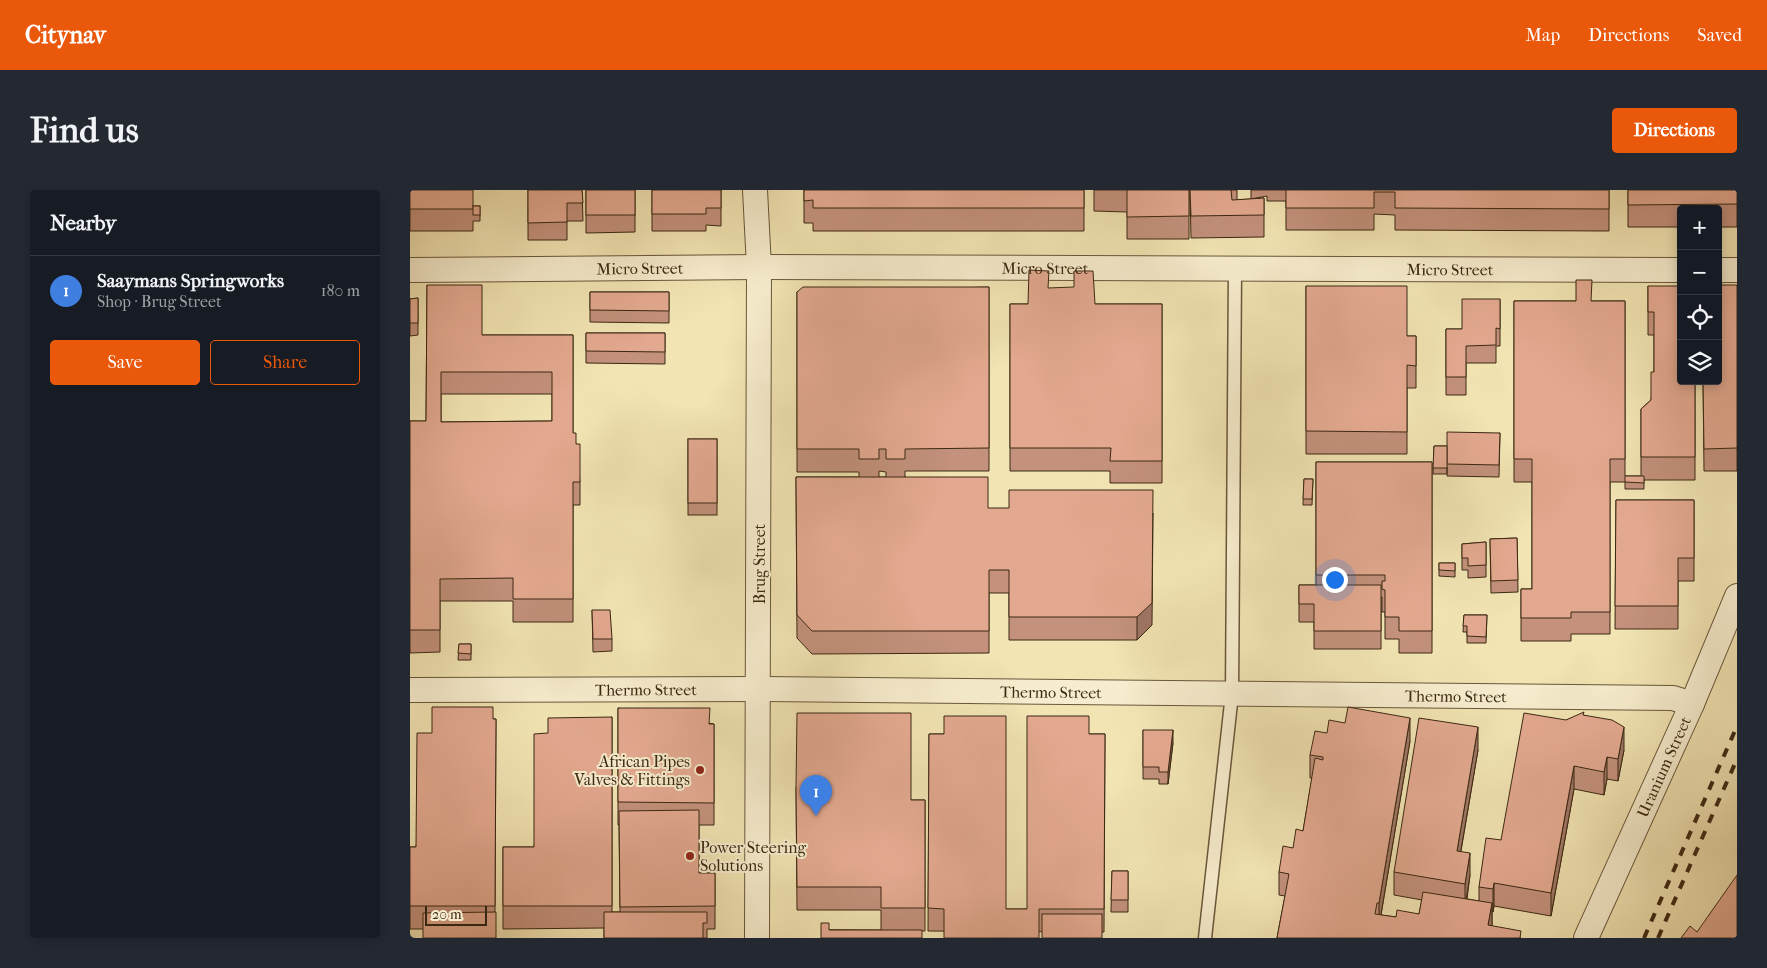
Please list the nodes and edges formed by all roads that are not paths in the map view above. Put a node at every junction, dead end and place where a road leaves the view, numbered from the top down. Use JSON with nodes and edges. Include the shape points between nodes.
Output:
{"nodes":[{"id":1,"x":755,"y":190,"type":"edge"},
{"id":2,"x":759,"y":266,"type":"junction"},
{"id":3,"x":1235,"y":268,"type":"junction"},
{"id":4,"x":410,"y":270,"type":"edge"},
{"id":5,"x":1677,"y":270,"type":"edge"},
{"id":6,"x":1722,"y":270,"type":"edge"},
{"id":7,"x":1737,"y":270,"type":"edge"},
{"id":8,"x":1737,"y":596,"type":"edge"},
{"id":9,"x":759,"y":689,"type":"junction"},
{"id":10,"x":410,"y":690,"type":"edge"},
{"id":11,"x":1232,"y":694,"type":"junction"},
{"id":12,"x":1692,"y":704,"type":"junction"},
{"id":13,"x":757,"y":938,"type":"edge"},
{"id":14,"x":1204,"y":938,"type":"edge"},
{"id":15,"x":1586,"y":938,"type":"edge"}],
"edges":[{"from":1,"to":2,"type":"street","name":"Brug Street"},
{"from":2,"to":3,"type":"street","name":"Micro Street"},
{"from":2,"to":4,"type":"street","name":"Micro Street"},
{"from":2,"to":9,"type":"street","name":"Brug Street"},
{"from":3,"to":5,"type":"street","name":"Micro Street"},
{"from":3,"to":11,"type":"lane"},
{"from":6,"to":7,"type":"street"},
{"from":8,"to":12,"type":"street","name":"Uranium Street"},
{"from":9,"to":10,"type":"street","name":"Thermo Street"},
{"from":9,"to":11,"type":"street","name":"Thermo Street"},
{"from":9,"to":13,"type":"street","name":"Brug Street"},
{"from":11,"to":12,"type":"street","name":"Thermo Street","via":[[1673,698]]},
{"from":11,"to":14,"type":"lane"},
{"from":12,"to":15,"type":"street","name":"Uranium Street"}]}
